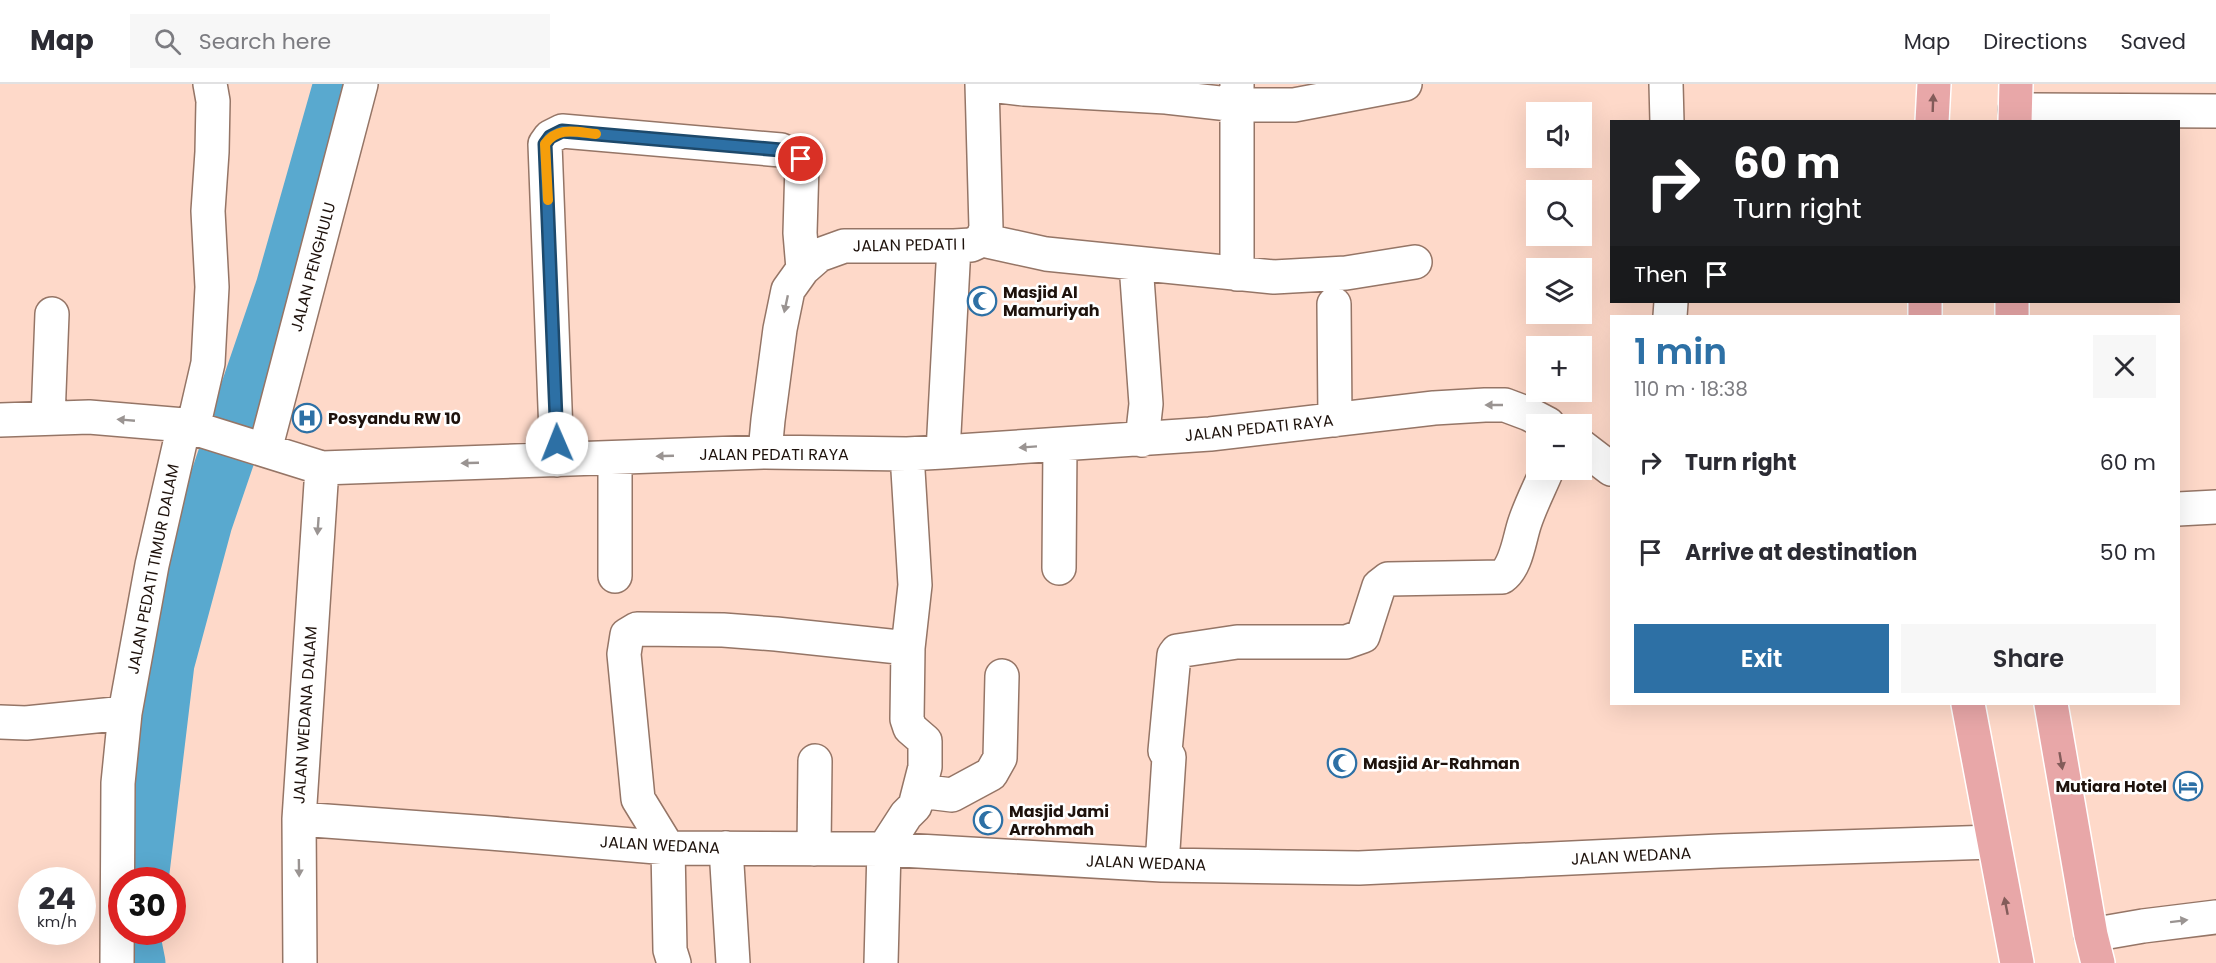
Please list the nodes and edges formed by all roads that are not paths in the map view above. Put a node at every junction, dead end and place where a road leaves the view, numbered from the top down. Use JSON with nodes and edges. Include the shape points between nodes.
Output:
{"nodes":[{"id":1,"x":210,"y":84,"type":"edge"},
{"id":2,"x":361,"y":84,"type":"edge"},
{"id":3,"x":982,"y":84,"type":"edge"},
{"id":4,"x":1406,"y":84,"type":"edge"},
{"id":5,"x":1665,"y":84,"type":"edge"},
{"id":6,"x":1934,"y":84,"type":"edge"},
{"id":7,"x":1237,"y":95,"type":"edge"},
{"id":8,"x":2015,"y":105,"type":"edge"},
{"id":9,"x":2216,"y":111,"type":"edge"},
{"id":10,"x":1667,"y":120,"type":"edge"},
{"id":11,"x":1932,"y":120,"type":"edge"},
{"id":12,"x":968,"y":243,"type":"junction"},
{"id":13,"x":1415,"y":262,"type":"dead end"},
{"id":14,"x":1136,"y":264,"type":"junction"},
{"id":15,"x":803,"y":269,"type":"junction"},
{"id":16,"x":1237,"y":274,"type":"junction"},
{"id":17,"x":1334,"y":304,"type":"dead end"},
{"id":18,"x":52,"y":314,"type":"dead end"},
{"id":19,"x":1528,"y":414,"type":"edge"},
{"id":20,"x":48,"y":418,"type":"junction"},
{"id":21,"x":0,"y":420,"type":"edge"},
{"id":22,"x":1335,"y":420,"type":"junction"},
{"id":23,"x":194,"y":428,"type":"junction"},
{"id":24,"x":1142,"y":440,"type":"junction"},
{"id":25,"x":1060,"y":445,"type":"junction"},
{"id":26,"x":263,"y":450,"type":"junction"},
{"id":27,"x":765,"y":452,"type":"junction"},
{"id":28,"x":943,"y":452,"type":"junction"},
{"id":29,"x":907,"y":454,"type":"junction"},
{"id":30,"x":1592,"y":454,"type":"edge"},
{"id":31,"x":615,"y":458,"type":"junction"},
{"id":32,"x":557,"y":460,"type":"junction"},
{"id":33,"x":322,"y":468,"type":"junction"},
{"id":34,"x":1610,"y":468,"type":"edge"},
{"id":35,"x":1543,"y":480,"type":"edge"},
{"id":36,"x":2216,"y":507,"type":"edge"},
{"id":37,"x":2180,"y":509,"type":"edge"},
{"id":38,"x":1059,"y":568,"type":"dead end"},
{"id":39,"x":615,"y":576,"type":"dead end"},
{"id":40,"x":908,"y":648,"type":"junction"},
{"id":41,"x":1002,"y":676,"type":"dead end"},
{"id":42,"x":1968,"y":705,"type":"edge"},
{"id":43,"x":2051,"y":705,"type":"edge"},
{"id":44,"x":125,"y":713,"type":"junction"},
{"id":45,"x":0,"y":722,"type":"edge"},
{"id":46,"x":815,"y":761,"type":"dead end"},
{"id":47,"x":919,"y":791,"type":"junction"},
{"id":48,"x":299,"y":819,"type":"junction"},
{"id":49,"x":1993,"y":842,"type":"junction"},
{"id":50,"x":668,"y":848,"type":"junction"},
{"id":51,"x":726,"y":848,"type":"junction"},
{"id":52,"x":814,"y":849,"type":"junction"},
{"id":53,"x":884,"y":849,"type":"junction"},
{"id":54,"x":1162,"y":866,"type":"junction"},
{"id":55,"x":2216,"y":917,"type":"edge"},
{"id":56,"x":2094,"y":949,"type":"edge"},
{"id":57,"x":117,"y":963,"type":"edge"},
{"id":58,"x":300,"y":963,"type":"edge"},
{"id":59,"x":674,"y":963,"type":"edge"},
{"id":60,"x":733,"y":963,"type":"edge"},
{"id":61,"x":881,"y":963,"type":"edge"},
{"id":62,"x":2017,"y":963,"type":"edge"}],
"edges":[{"from":1,"to":23,"type":"street","name":"JALAN PEDATI TIMUR DALAM","via":[[213,101],[208,211],[212,287],[208,363]]},
{"from":2,"to":26,"type":"street","name":"JALAN PENGHULU"},
{"from":3,"to":7,"type":"street","via":[[1166,96]]},
{"from":3,"to":12,"type":"street","name":"JALAN PEDATI I","via":[[986,228]]},
{"from":4,"to":7,"type":"street","via":[[1294,105]]},
{"from":5,"to":10,"type":"street"},
{"from":11,"to":6,"type":"main road","one_way":true},
{"from":7,"to":16,"type":"street"},
{"from":8,"to":9,"type":"street"},
{"from":12,"to":14,"type":"street"},
{"from":12,"to":15,"type":"street","name":"JALAN PEDATI I","via":[[844,246],[819,255]]},
{"from":12,"to":28,"type":"street"},
{"from":13,"to":16,"type":"street","via":[[1346,273],[1274,277]]},
{"from":14,"to":16,"type":"street"},
{"from":14,"to":24,"type":"street","via":[[1146,405]]},
{"from":15,"to":27,"type":"street","name":"JALAN PEDATI I","one_way":true,"via":[[789,290],[782,319]]},
{"from":15,"to":32,"type":"street","via":[[802,164],[796,155],[781,150],[562,131],[550,137],[545,144]]},
{"from":17,"to":22,"type":"street"},
{"from":18,"to":20,"type":"street"},
{"from":19,"to":22,"type":"street","name":"JALAN PEDATI RAYA","one_way":true,"via":[[1505,405],[1434,408]]},
{"from":20,"to":21,"type":"street","name":"JALAN PEDATI RAYA"},
{"from":23,"to":20,"type":"street","name":"JALAN PEDATI RAYA","one_way":true,"via":[[89,417]]},
{"from":22,"to":24,"type":"street","name":"JALAN PEDATI RAYA"},
{"from":23,"to":26,"type":"street","name":"JALAN PEDATI RAYA"},
{"from":23,"to":44,"type":"street","name":"JALAN PEDATI TIMUR DALAM","via":[[152,565]]},
{"from":24,"to":25,"type":"street","name":"JALAN PEDATI RAYA"},
{"from":25,"to":28,"type":"street","name":"JALAN PEDATI RAYA","one_way":true},
{"from":25,"to":38,"type":"street"},
{"from":26,"to":33,"type":"street","name":"JALAN PEDATI RAYA"},
{"from":27,"to":29,"type":"street","name":"JALAN PEDATI RAYA"},
{"from":27,"to":31,"type":"street","name":"JALAN PEDATI RAYA","one_way":true},
{"from":28,"to":29,"type":"street","name":"JALAN PEDATI RAYA"},
{"from":29,"to":40,"type":"street","via":[[915,585]]},
{"from":30,"to":34,"type":"street"},
{"from":31,"to":32,"type":"street","name":"JALAN PEDATI RAYA"},
{"from":31,"to":39,"type":"street"},
{"from":32,"to":33,"type":"street","name":"JALAN PEDATI RAYA","one_way":true},
{"from":33,"to":48,"type":"street","name":"JALAN WEDANA DALAM","one_way":true},
{"from":35,"to":54,"type":"street","via":[[1512,565],[1502,577],[1388,579],[1379,586],[1363,636],[1346,642],[1238,642],[1177,651],[1165,751],[1169,757]]},
{"from":36,"to":37,"type":"street"},
{"from":40,"to":47,"type":"street","via":[[907,718],[926,748]]},
{"from":40,"to":50,"type":"street","via":[[723,630],[638,629],[627,635],[624,654],[638,799]]},
{"from":41,"to":47,"type":"street","via":[[1000,758],[996,768],[952,795]]},
{"from":42,"to":49,"type":"main road"},
{"from":43,"to":56,"type":"main road","one_way":true},
{"from":44,"to":45,"type":"street"},
{"from":44,"to":57,"type":"street","name":"JALAN PEDATI TIMUR DALAM","via":[[118,783]]},
{"from":46,"to":52,"type":"street"},
{"from":47,"to":53,"type":"street","via":[[915,806]]},
{"from":48,"to":50,"type":"street","name":"JALAN WEDANA"},
{"from":48,"to":58,"type":"street","name":"JALAN WEDANA DALAM","one_way":true},
{"from":49,"to":54,"type":"street","name":"JALAN WEDANA","via":[[1359,868]]},
{"from":62,"to":49,"type":"main road","one_way":true},
{"from":50,"to":51,"type":"street","name":"JALAN WEDANA"},
{"from":50,"to":59,"type":"street","via":[[670,950]]},
{"from":51,"to":52,"type":"street","name":"JALAN WEDANA"},
{"from":51,"to":60,"type":"street"},
{"from":52,"to":53,"type":"street","name":"JALAN WEDANA"},
{"from":53,"to":54,"type":"street","name":"JALAN WEDANA"},
{"from":53,"to":61,"type":"street"},
{"from":56,"to":55,"type":"street","one_way":true,"via":[[2143,926]]}]}
